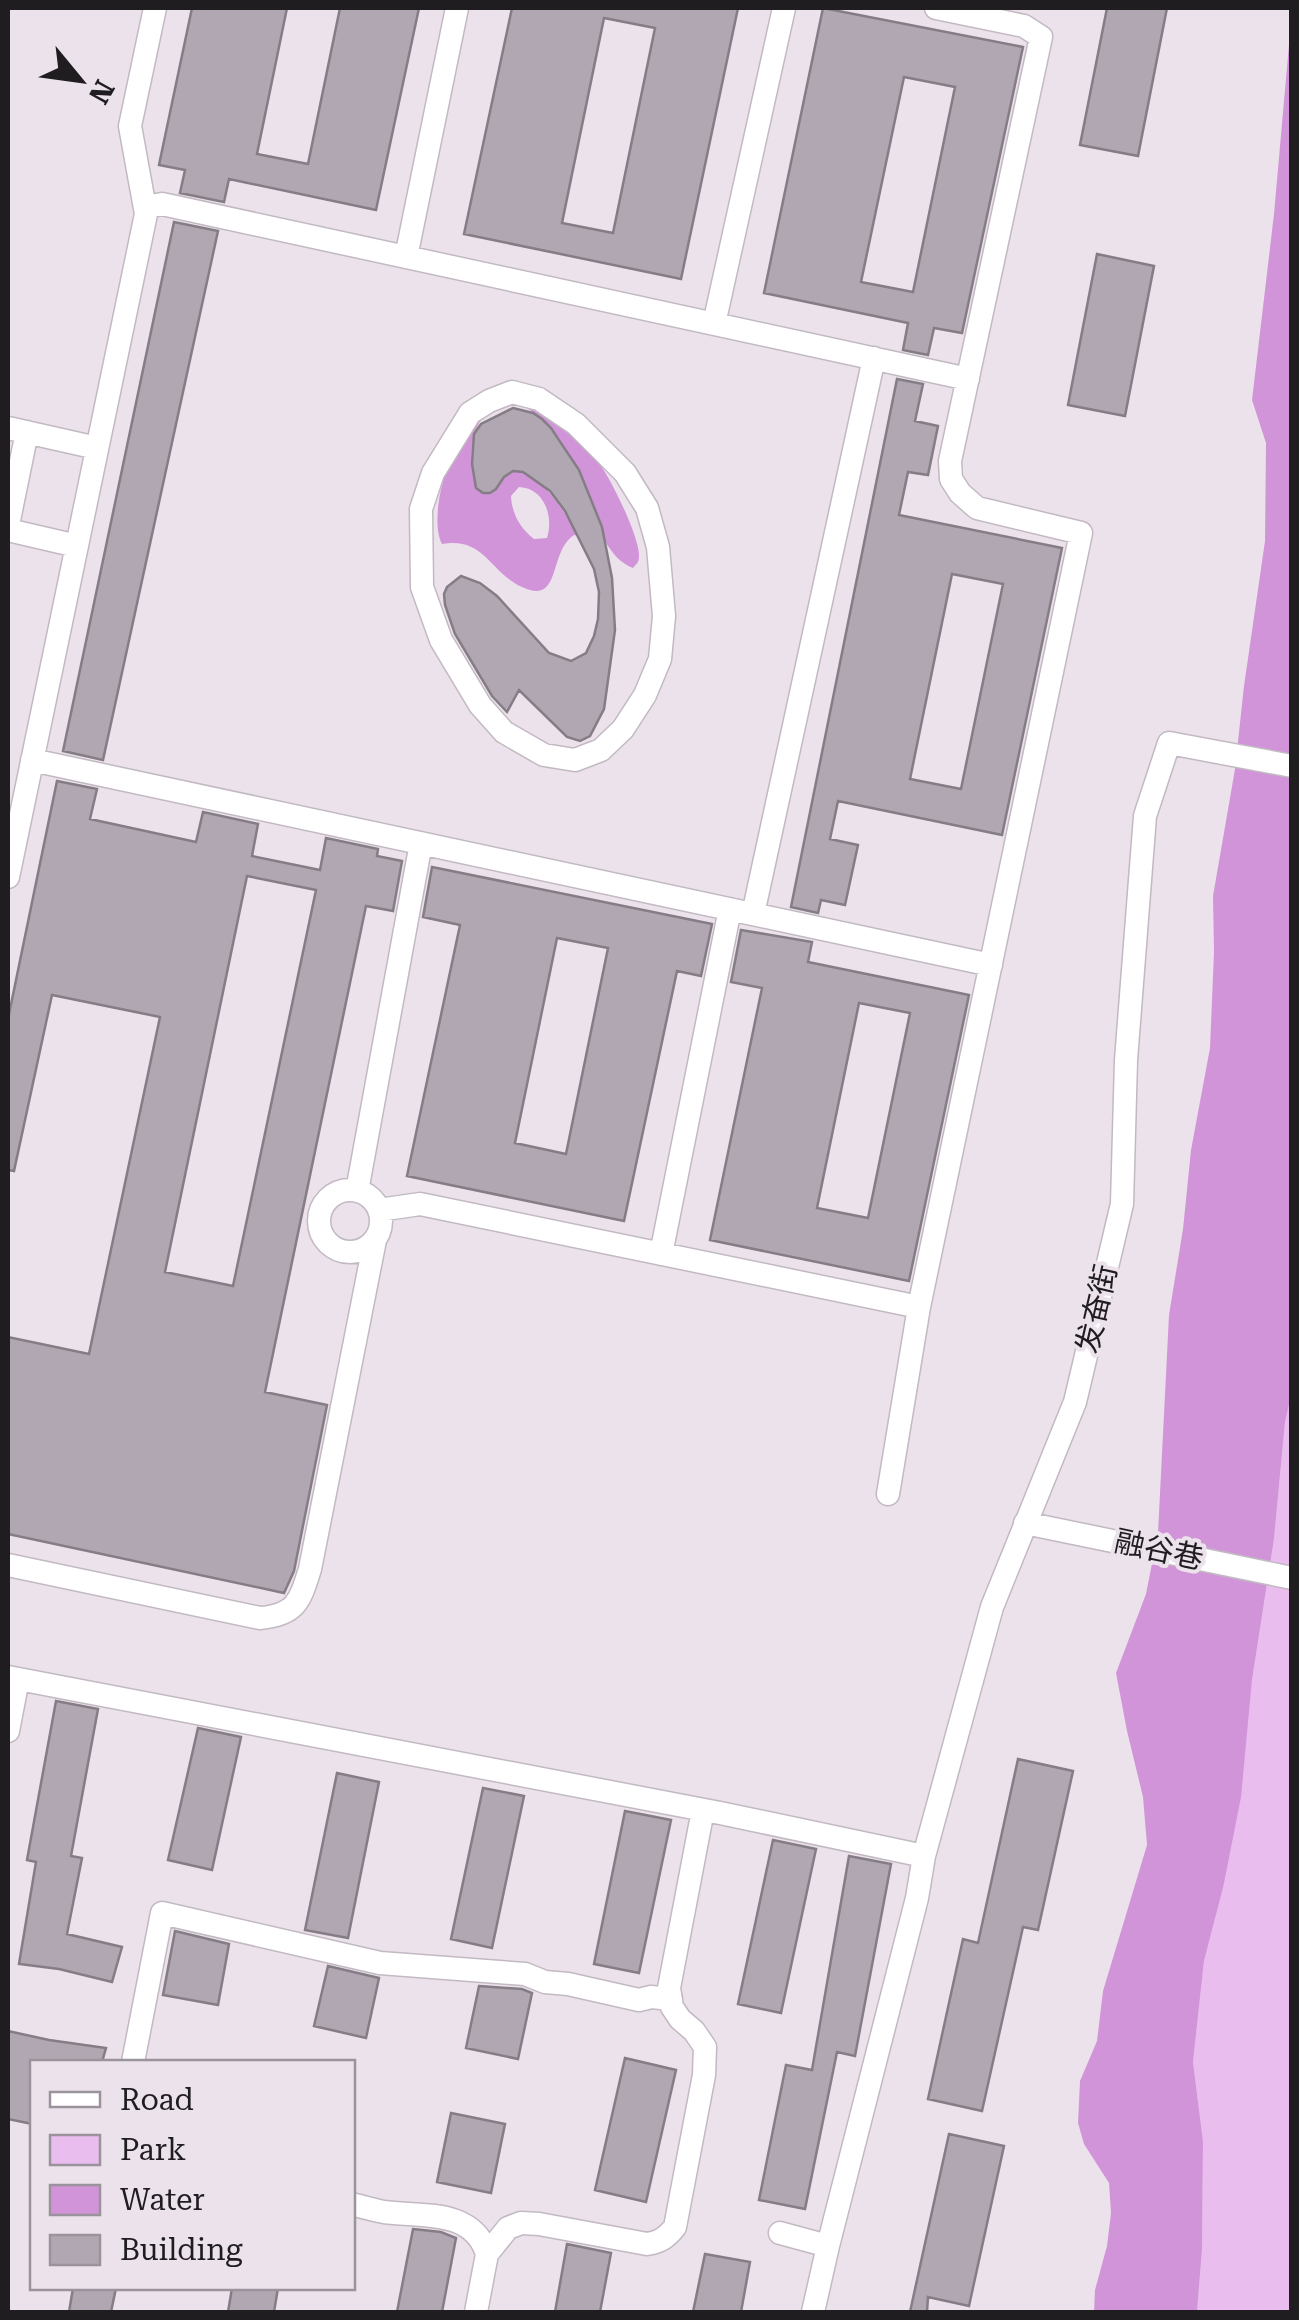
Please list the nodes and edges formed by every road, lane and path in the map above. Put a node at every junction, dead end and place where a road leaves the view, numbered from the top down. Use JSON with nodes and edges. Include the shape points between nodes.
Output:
{"nodes":[{"id":1,"x":155,"y":8,"type":"edge"},
{"id":2,"x":457,"y":8,"type":"edge"},
{"id":3,"x":784,"y":8,"type":"edge"},
{"id":4,"x":936,"y":8,"type":"edge"},
{"id":5,"x":145,"y":207,"type":"junction"},
{"id":6,"x":406,"y":257,"type":"junction"},
{"id":7,"x":714,"y":324,"type":"junction"},
{"id":8,"x":874,"y":358,"type":"junction"},
{"id":9,"x":968,"y":378,"type":"junction"},
{"id":10,"x":17,"y":430,"type":"edge"},
{"id":11,"x":97,"y":448,"type":"junction"},
{"id":12,"x":8,"y":528,"type":"edge"},
{"id":13,"x":77,"y":546,"type":"junction"},
{"id":14,"x":658,"y":547,"type":"joint"},
{"id":15,"x":32,"y":760,"type":"junction"},
{"id":16,"x":1292,"y":766,"type":"edge"},
{"id":17,"x":420,"y":843,"type":"junction"},
{"id":18,"x":8,"y":876,"type":"edge"},
{"id":19,"x":742,"y":912,"type":"junction"},
{"id":20,"x":991,"y":965,"type":"junction"},
{"id":21,"x":357,"y":1191,"type":"junction"},
{"id":22,"x":379,"y":1210,"type":"junction"},
{"id":23,"x":374,"y":1240,"type":"junction"},
{"id":24,"x":661,"y":1254,"type":"junction"},
{"id":25,"x":920,"y":1306,"type":"junction"},
{"id":26,"x":888,"y":1494,"type":"dead end"},
{"id":27,"x":1026,"y":1523,"type":"junction"},
{"id":28,"x":8,"y":1565,"type":"edge"},
{"id":29,"x":1292,"y":1578,"type":"edge"},
{"id":30,"x":13,"y":1678,"type":"edge"},
{"id":31,"x":8,"y":1731,"type":"edge"},
{"id":32,"x":703,"y":1810,"type":"junction"},
{"id":33,"x":924,"y":1856,"type":"junction"},
{"id":34,"x":671,"y":2000,"type":"junction"},
{"id":35,"x":133,"y":2060,"type":"edge"},
{"id":36,"x":355,"y":2205,"type":"edge"},
{"id":37,"x":780,"y":2234,"type":"dead end"},
{"id":38,"x":828,"y":2246,"type":"junction"},
{"id":39,"x":487,"y":2254,"type":"junction"},
{"id":40,"x":476,"y":2312,"type":"edge"},
{"id":41,"x":813,"y":2312,"type":"edge"}],
"edges":[{"from":1,"to":5,"type":"street","via":[[130,126]]},
{"from":2,"to":6,"type":"street"},
{"from":3,"to":7,"type":"street"},
{"from":4,"to":9,"type":"street","via":[[1024,26],[1041,37]]},
{"from":5,"to":6,"type":"street","via":[[162,204]]},
{"from":5,"to":11,"type":"street"},
{"from":6,"to":7,"type":"street"},
{"from":7,"to":8,"type":"street"},
{"from":8,"to":9,"type":"street"},
{"from":8,"to":19,"type":"street"},
{"from":9,"to":20,"type":"street","via":[[950,462],[960,492],[976,508],[1081,533]]},
{"from":10,"to":11,"type":"street"},
{"from":10,"to":12,"type":"street"},
{"from":11,"to":13,"type":"street"},
{"from":12,"to":13,"type":"street"},
{"from":13,"to":15,"type":"street"},
{"from":14,"to":14,"type":"street","via":[[660,659],[624,729],[601,750],[575,760],[544,754],[504,732],[441,640],[422,587],[421,509],[433,473],[470,414],[512,392],[539,399],[576,424],[626,473],[647,508]]},
{"from":15,"to":17,"type":"street"},
{"from":15,"to":18,"type":"street"},
{"from":16,"to":27,"type":"street","name":"发奋街","via":[[1169,743],[1145,816],[1122,1204],[1075,1402]]},
{"from":17,"to":19,"type":"street"},
{"from":17,"to":21,"type":"street"},
{"from":19,"to":20,"type":"street"},
{"from":19,"to":24,"type":"street"},
{"from":20,"to":25,"type":"street"},
{"from":21,"to":22,"type":"street"},
{"from":21,"to":23,"type":"street","via":[[330,1198],[320,1215],[322,1234],[346,1252]]},
{"from":22,"to":23,"type":"street"},
{"from":22,"to":24,"type":"street","via":[[420,1204]]},
{"from":23,"to":28,"type":"street","via":[[310,1569],[294,1607],[260,1618]]},
{"from":24,"to":25,"type":"street"},
{"from":25,"to":26,"type":"street"},
{"from":27,"to":29,"type":"street","name":"融谷巷"},
{"from":27,"to":33,"type":"street","name":"发奋街","via":[[992,1607]]},
{"from":30,"to":31,"type":"street"},
{"from":30,"to":32,"type":"street"},
{"from":32,"to":33,"type":"street"},
{"from":32,"to":34,"type":"street"},
{"from":33,"to":38,"type":"street","name":"发奋街"},
{"from":34,"to":35,"type":"street","via":[[639,2000],[525,1974],[380,1963],[162,1913]]},
{"from":34,"to":39,"type":"street","via":[[705,2048],[675,2227],[667,2238],[646,2244],[520,2224],[508,2228]]},
{"from":36,"to":39,"type":"street","via":[[460,2221]]},
{"from":37,"to":38,"type":"street"},
{"from":38,"to":41,"type":"street","name":"发奋街"},
{"from":39,"to":40,"type":"street"}]}
